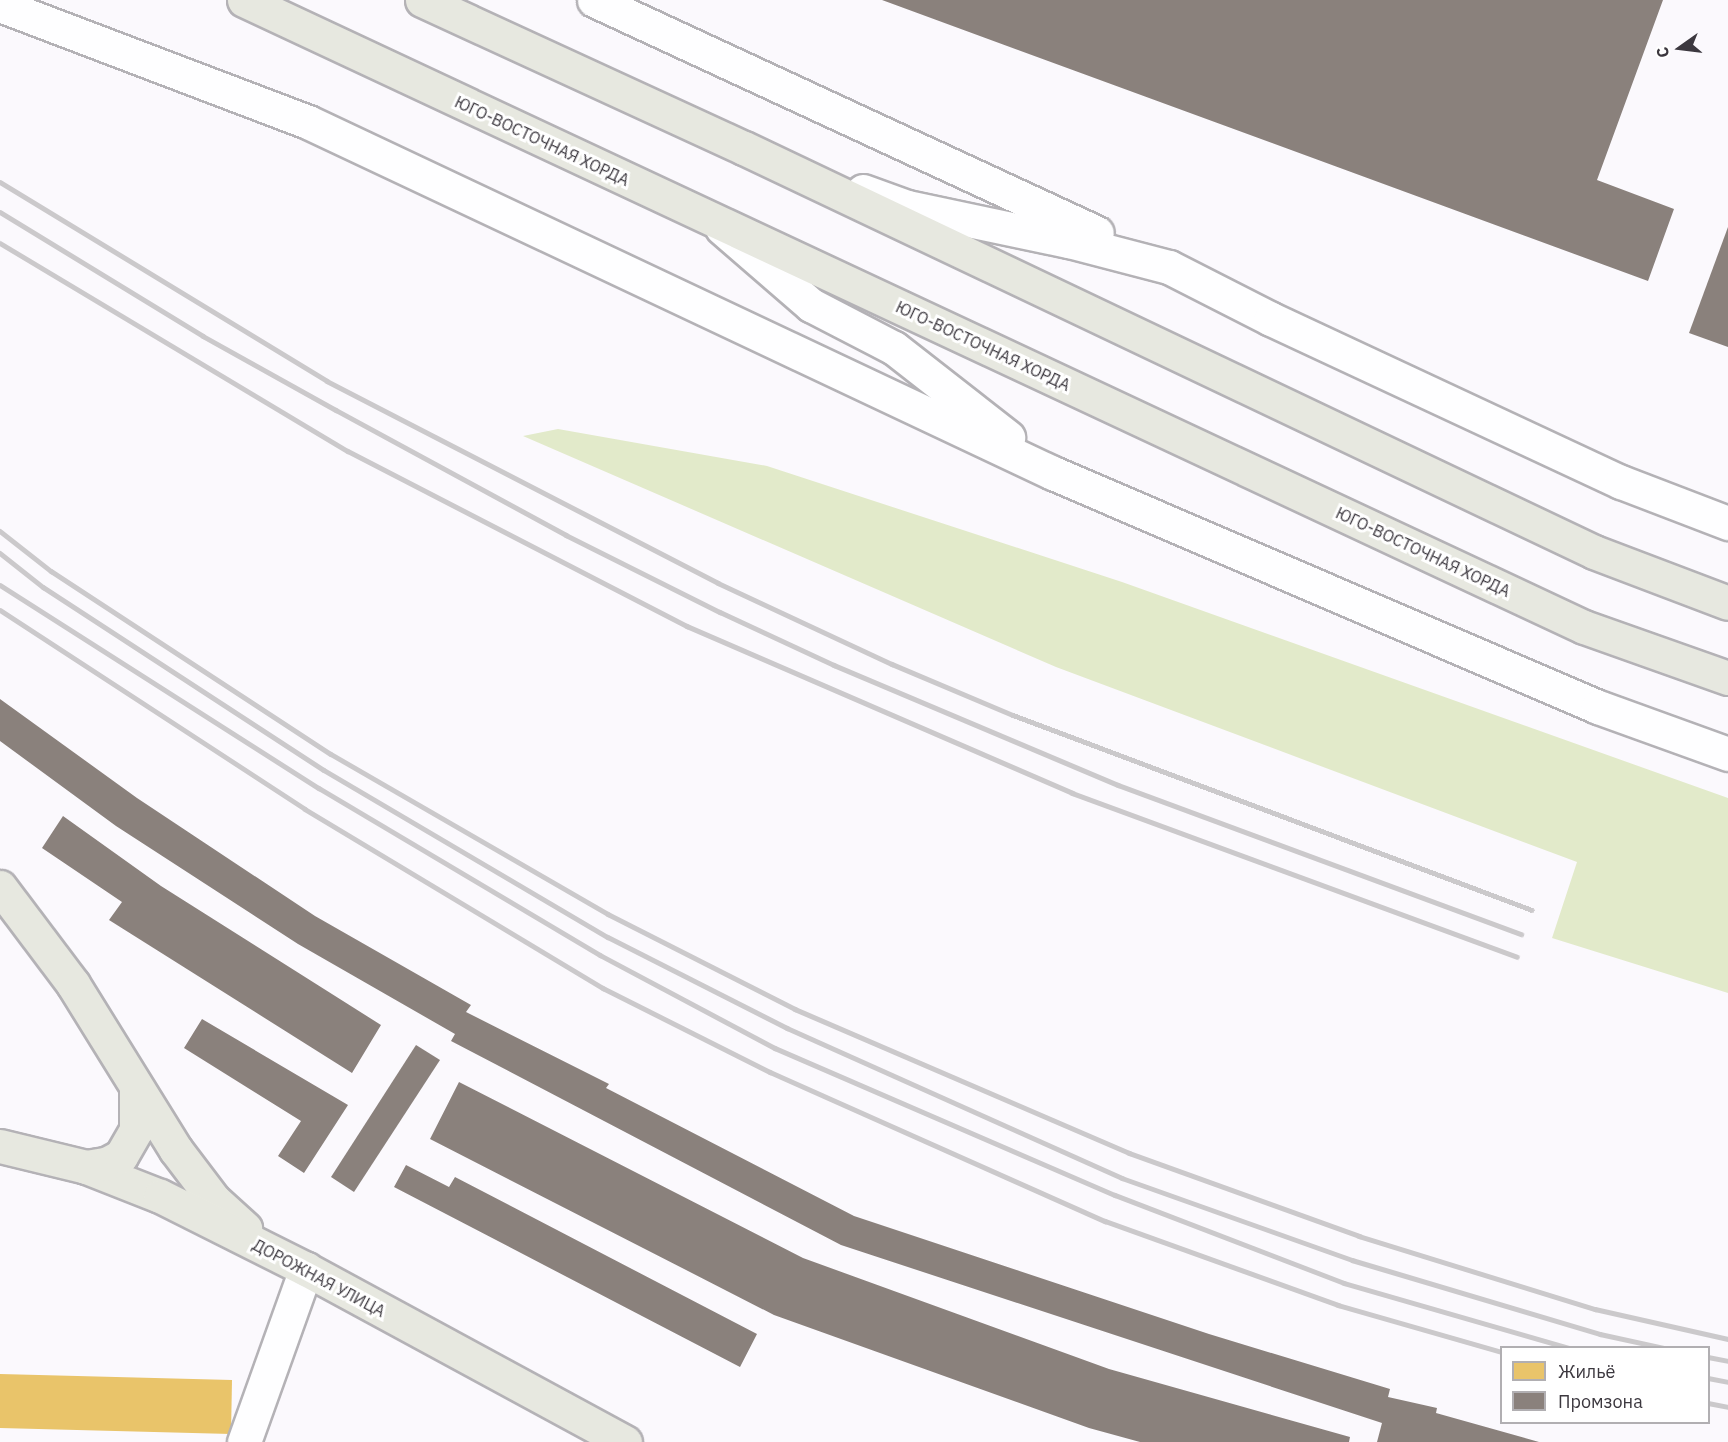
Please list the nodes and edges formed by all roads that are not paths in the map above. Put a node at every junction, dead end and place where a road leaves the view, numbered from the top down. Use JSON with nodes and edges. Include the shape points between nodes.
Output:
{"nodes":[{"id":1,"x":244,"y":0,"type":"edge"},
{"id":2,"x":422,"y":0,"type":"edge"},
{"id":3,"x":594,"y":0,"type":"edge"},
{"id":4,"x":0,"y":5,"type":"edge"},
{"id":5,"x":744,"y":148,"type":"junction"},
{"id":6,"x":714,"y":221,"type":"junction"},
{"id":7,"x":1169,"y":267,"type":"junction"},
{"id":8,"x":1053,"y":473,"type":"junction"},
{"id":9,"x":1728,"y":523,"type":"edge"},
{"id":10,"x":1728,"y":603,"type":"edge"},
{"id":11,"x":1728,"y":678,"type":"edge"},
{"id":12,"x":1728,"y":754,"type":"edge"},
{"id":13,"x":0,"y":887,"type":"edge"},
{"id":14,"x":136,"y":1087,"type":"junction"},
{"id":15,"x":0,"y":1146,"type":"edge"},
{"id":16,"x":86,"y":1167,"type":"junction"},
{"id":17,"x":160,"y":1196,"type":"junction"},
{"id":18,"x":271,"y":1252,"type":"junction"},
{"id":19,"x":306,"y":1269,"type":"junction"},
{"id":20,"x":243,"y":1442,"type":"edge"},
{"id":21,"x":625,"y":1442,"type":"edge"}],
"edges":[{"from":1,"to":6,"type":"main road","name":"ЮГО-ВОСТОЧНАЯ ХОРДА"},
{"from":2,"to":5,"type":"main road"},
{"from":3,"to":7,"type":"street"},
{"from":4,"to":8,"type":"street","via":[[308,122]]},
{"from":5,"to":7,"type":"street","via":[[908,207]]},
{"from":5,"to":10,"type":"main road","via":[[1594,552]]},
{"from":6,"to":8,"type":"street","via":[[811,305],[894,348]]},
{"from":6,"to":11,"type":"main road","name":"ЮГО-ВОСТОЧНАЯ ХОРДА","via":[[1584,627]]},
{"from":7,"to":9,"type":"street","via":[[1271,320],[1621,482]]},
{"from":8,"to":12,"type":"street","via":[[1598,707]]},
{"from":13,"to":14,"type":"main road","via":[[73,984]]},
{"from":14,"to":16,"type":"main road","via":[[136,1130],[121,1156],[106,1164]]},
{"from":14,"to":17,"type":"main road","via":[[162,1150],[164,1177]]},
{"from":14,"to":18,"type":"main road","via":[[214,1200]]},
{"from":15,"to":16,"type":"main road","name":"ДОРОЖНАЯ УЛИЦА"},
{"from":16,"to":17,"type":"main road","name":"ДОРОЖНАЯ УЛИЦА"},
{"from":17,"to":18,"type":"main road","name":"ДОРОЖНАЯ УЛИЦА"},
{"from":18,"to":19,"type":"main road","name":"ДОРОЖНАЯ УЛИЦА"},
{"from":19,"to":20,"type":"street"},
{"from":19,"to":21,"type":"main road","name":"ДОРОЖНАЯ УЛИЦА"}]}
